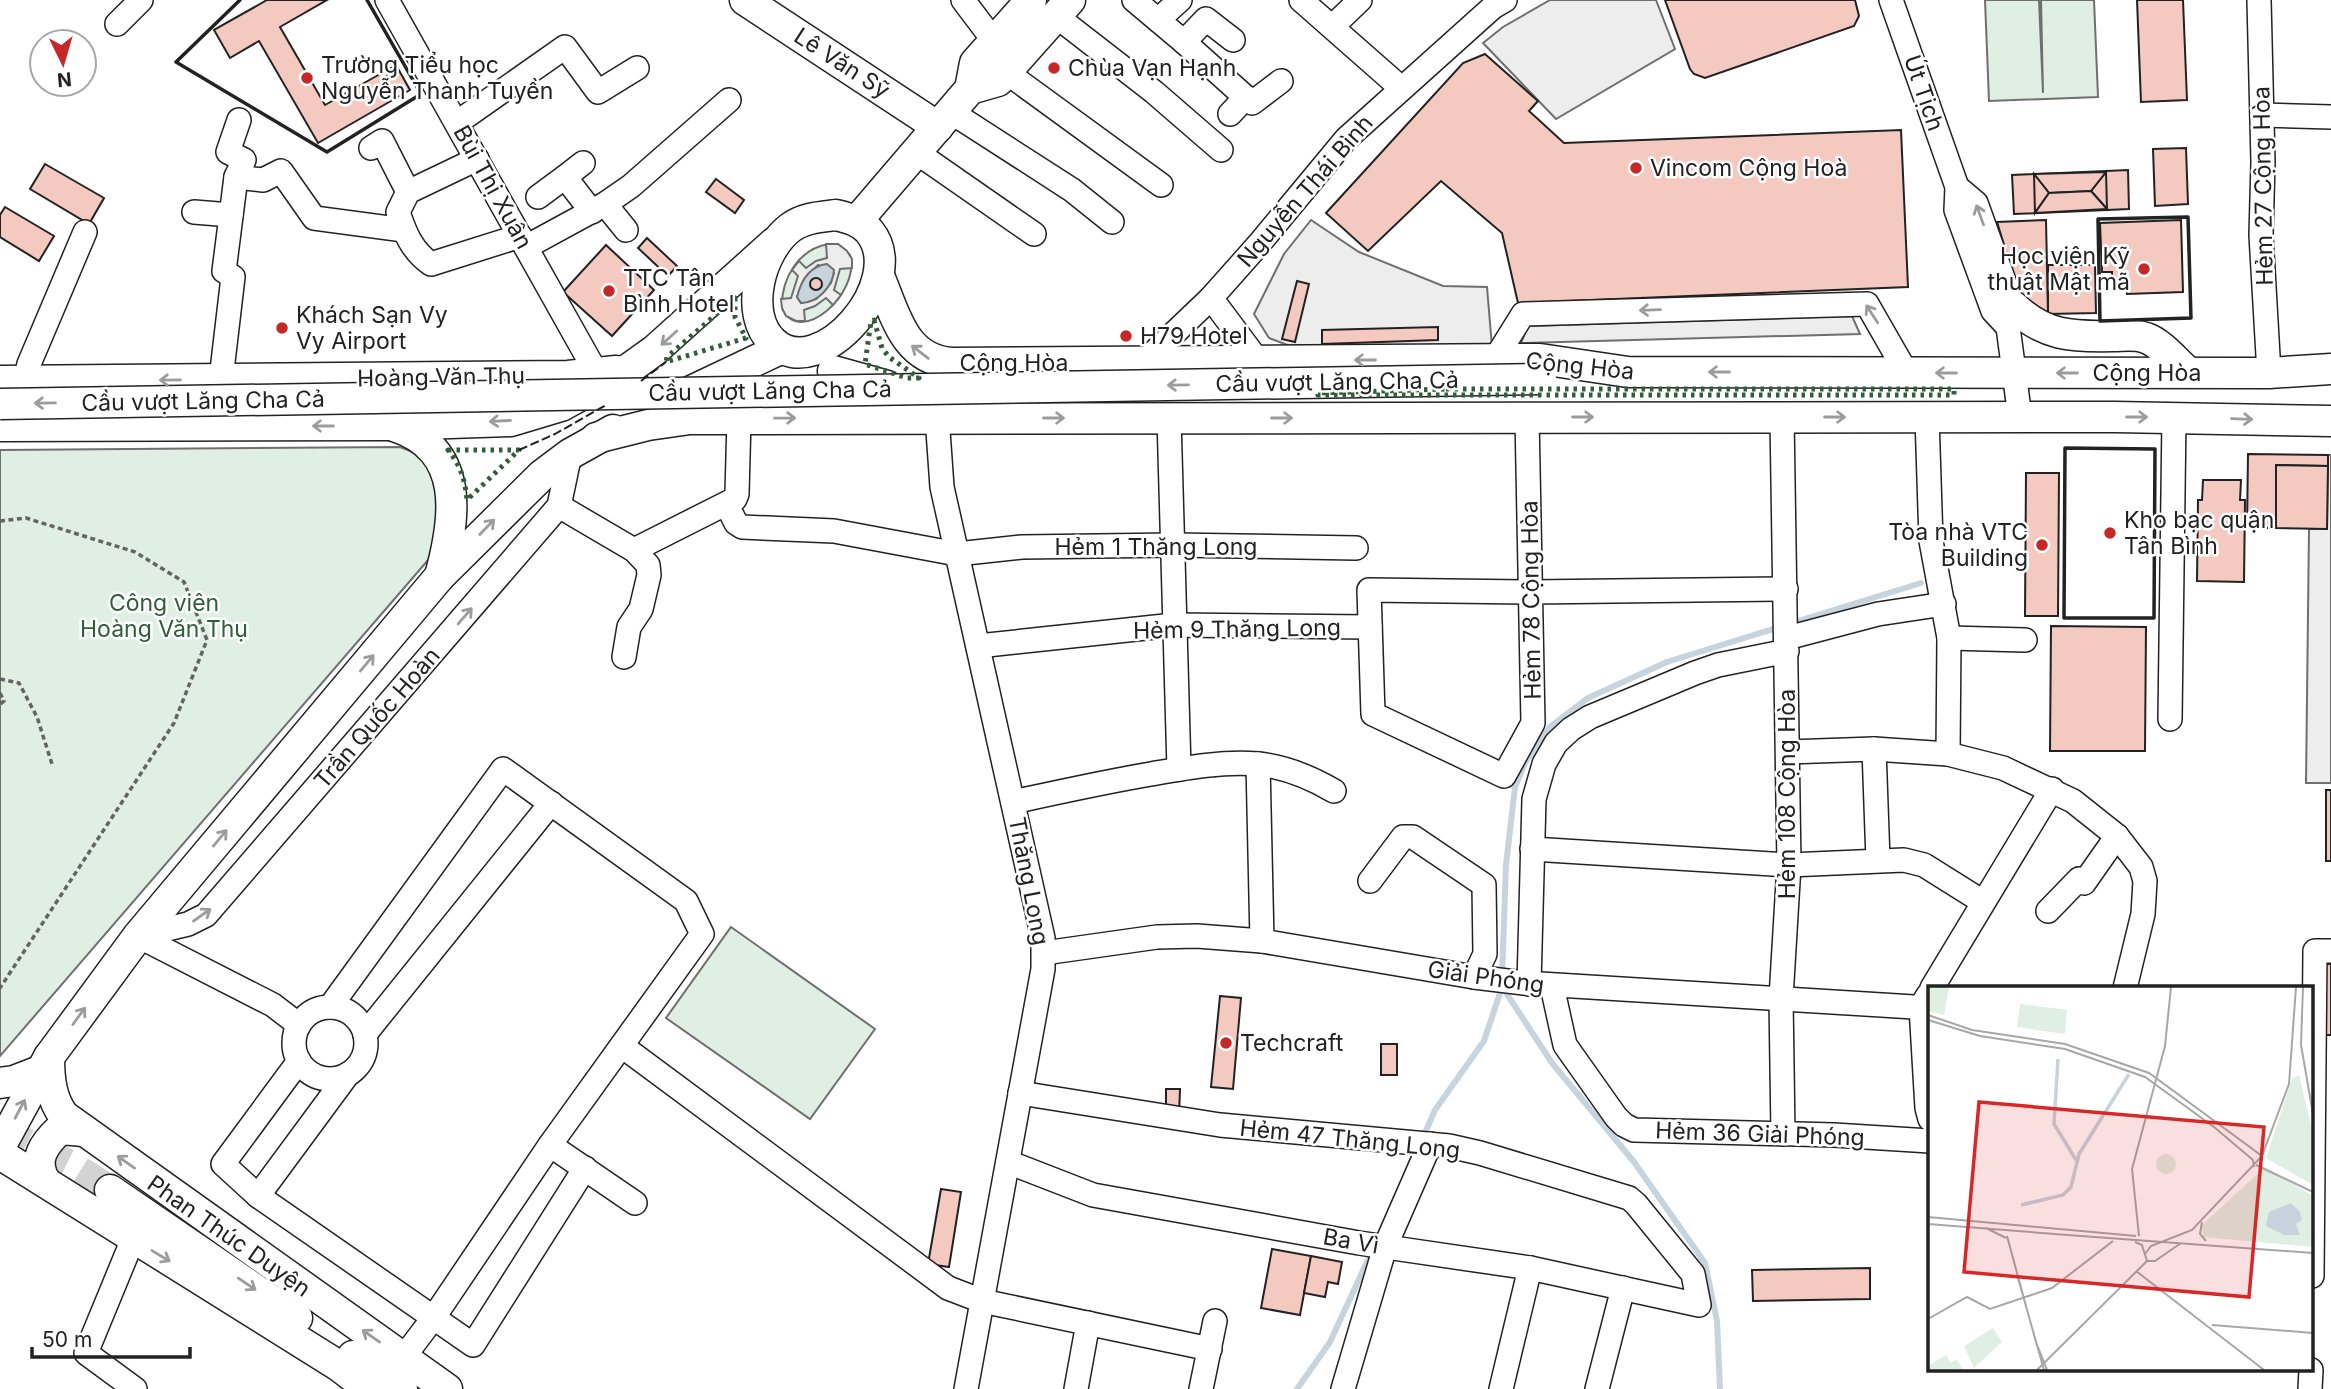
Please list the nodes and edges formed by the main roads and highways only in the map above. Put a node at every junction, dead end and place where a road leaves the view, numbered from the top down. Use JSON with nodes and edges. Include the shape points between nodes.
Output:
{"nodes":[{"id":1,"x":745,"y":0,"type":"edge"},
{"id":2,"x":1031,"y":0,"type":"edge"},
{"id":3,"x":1063,"y":8,"type":"edge"},
{"id":4,"x":970,"y":89,"type":"junction"},
{"id":5,"x":944,"y":119,"type":"junction"},
{"id":6,"x":857,"y":221,"type":"junction"},
{"id":7,"x":774,"y":243,"type":"junction"},
{"id":8,"x":879,"y":276,"type":"junction"},
{"id":9,"x":2010,"y":316,"type":"road end"},
{"id":10,"x":780,"y":349,"type":"junction"},
{"id":11,"x":824,"y":361,"type":"junction"},
{"id":12,"x":630,"y":368,"type":"junction"},
{"id":13,"x":2331,"y":369,"type":"edge"},
{"id":14,"x":1628,"y":372,"type":"junction"},
{"id":15,"x":2188,"y":373,"type":"junction"},
{"id":16,"x":13,"y":381,"type":"edge"},
{"id":17,"x":0,"y":404,"type":"edge"},
{"id":18,"x":877,"y":417,"type":"junction"},
{"id":19,"x":1004,"y":418,"type":"junction"},
{"id":20,"x":2331,"y":421,"type":"edge"},
{"id":21,"x":391,"y":425,"type":"junction"},
{"id":22,"x":0,"y":426,"type":"edge"},
{"id":23,"x":596,"y":438,"type":"junction"},
{"id":24,"x":440,"y":576,"type":"junction"},
{"id":25,"x":44,"y":1064,"type":"junction"},
{"id":26,"x":0,"y":1083,"type":"edge"},
{"id":27,"x":84,"y":1131,"type":"junction"},
{"id":28,"x":0,"y":1147,"type":"edge"},
{"id":29,"x":0,"y":1154,"type":"edge"},
{"id":30,"x":45,"y":1181,"type":"junction"},
{"id":31,"x":110,"y":1190,"type":"tunnel mouth"},
{"id":32,"x":369,"y":1389,"type":"edge"},
{"id":33,"x":402,"y":1389,"type":"edge"},
{"id":34,"x":447,"y":1389,"type":"edge"}],
"edges":[{"from":1,"to":5,"type":"main road","name":"Lê Văn Sỹ"},
{"from":2,"to":4,"type":"main road","via":[[975,63]]},
{"from":3,"to":4,"type":"main road","via":[[998,81]]},
{"from":4,"to":5,"type":"main road"},
{"from":5,"to":6,"type":"main road"},
{"from":6,"to":7,"type":"main road","via":[[836,215],[814,217],[792,226]]},
{"from":6,"to":8,"type":"main road","via":[[875,242]]},
{"from":7,"to":10,"type":"main road","via":[[762,267],[760,318]]},
{"from":7,"to":12,"type":"main road","name":"Hoàng Văn Thụ","one_way":true},
{"from":8,"to":11,"type":"main road","via":[[859,317],[830,343]]},
{"from":14,"to":8,"type":"main road","name":"Cộng Hòa","one_way":true,"via":[[1540,359],[951,363],[936,361],[910,344]]},
{"from":9,"to":15,"type":"main road","via":[[2061,334],[2144,337]]},
{"from":10,"to":11,"type":"main road"},
{"from":10,"to":23,"type":"main road","name":"Trần Quốc Hoàn"},
{"from":11,"to":18,"type":"main road"},
{"from":11,"to":19,"type":"main road"},
{"from":12,"to":16,"type":"main road","name":"Hoàng Văn Thụ","one_way":true,"via":[[597,374]]},
{"from":12,"to":21,"type":"main road","name":"Hoàng Văn Thụ","one_way":true,"via":[[561,406],[512,421]]},
{"from":13,"to":15,"type":"main road","name":"Cộng Hòa"},
{"from":15,"to":14,"type":"main road","name":"Cộng Hòa","one_way":true},
{"from":14,"to":17,"type":"main road","name":"Cầu vượt Lăng Cha Cả","one_way":true,"bridge":true,"via":[[1541,379]]},
{"from":18,"to":19,"type":"main road","name":"Cộng Hòa"},
{"from":23,"to":18,"type":"main road","name":"Cộng Hòa","one_way":true,"via":[[668,422]]},
{"from":19,"to":20,"type":"main road","name":"Cộng Hòa","one_way":true,"via":[[2174,417]]},
{"from":21,"to":22,"type":"main road","name":"Hoàng Văn Thụ","one_way":true},
{"from":21,"to":24,"type":"main road","via":[[424,440],[442,462],[452,527]]},
{"from":24,"to":23,"type":"main road","name":"Trần Quốc Hoàn","one_way":true,"via":[[514,499]]},
{"from":25,"to":24,"type":"main road","name":"Trần Quốc Hoàn","one_way":true,"via":[[138,936]]},
{"from":25,"to":26,"type":"main road","via":[[14,1081]]},
{"from":25,"to":27,"type":"main road","name":"Phan Thúc Duyện","via":[[57,1107]]},
{"from":28,"to":25,"type":"main road","name":"Trần Quốc Hoàn","one_way":true},
{"from":27,"to":30,"type":"main road","via":[[60,1129],[43,1146],[39,1172]]},
{"from":34,"to":27,"type":"main road","name":"Phan Thúc Duyện","one_way":true},
{"from":29,"to":30,"type":"main road","name":"Phan Thúc Duyện"},
{"from":30,"to":32,"type":"main road","name":"Phan Thúc Duyện","one_way":true},
{"from":31,"to":33,"type":"main road","one_way":true}]}
